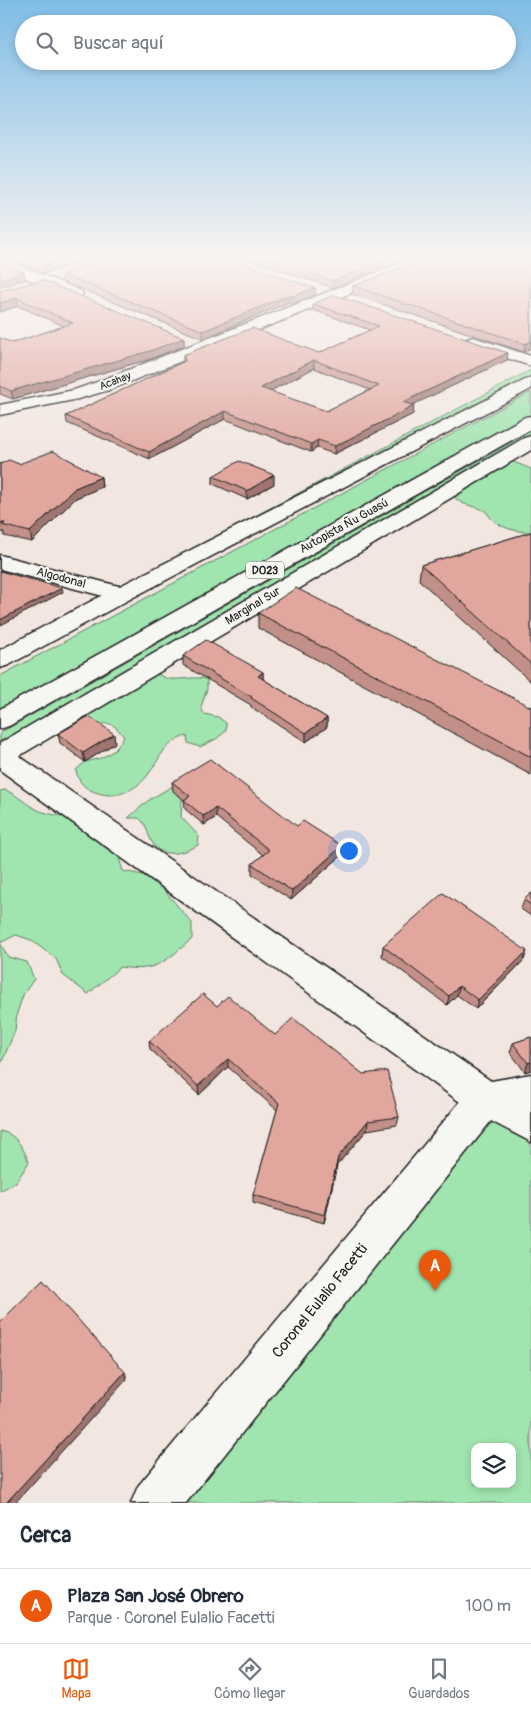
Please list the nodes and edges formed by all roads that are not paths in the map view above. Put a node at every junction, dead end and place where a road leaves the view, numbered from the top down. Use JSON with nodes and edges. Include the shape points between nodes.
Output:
{"nodes":[{"id":1,"x":242,"y":330,"type":"edge"},
{"id":2,"x":455,"y":336,"type":"edge"},
{"id":3,"x":185,"y":339,"type":"edge"},
{"id":4,"x":202,"y":346,"type":"junction"},
{"id":5,"x":531,"y":362,"type":"edge"},
{"id":6,"x":531,"y":382,"type":"edge"},
{"id":7,"x":0,"y":410,"type":"edge"},
{"id":8,"x":531,"y":421,"type":"edge"},
{"id":9,"x":531,"y":442,"type":"edge"},
{"id":10,"x":0,"y":562,"type":"edge"},
{"id":11,"x":174,"y":568,"type":"junction"},
{"id":12,"x":122,"y":594,"type":"junction"},
{"id":13,"x":0,"y":660,"type":"edge"},
{"id":14,"x":0,"y":720,"type":"edge"},
{"id":15,"x":0,"y":756,"type":"edge"},
{"id":16,"x":531,"y":1091,"type":"edge"},
{"id":17,"x":486,"y":1099,"type":"junction"},
{"id":18,"x":531,"y":1124,"type":"edge"},
{"id":19,"x":155,"y":1503,"type":"edge"}],
"edges":[{"from":1,"to":4,"type":"main road","name":"Acahay"},
{"from":2,"to":5,"type":"main road"},
{"from":3,"to":4,"type":"main road"},
{"from":4,"to":7,"type":"main road","name":"Acahay","via":[[78,394]]},
{"from":5,"to":11,"type":"main road","via":[[224,523]]},
{"from":6,"to":11,"type":"main road"},
{"from":8,"to":14,"type":"main road","name":"Autopista Ñu Guasú","number":"D023"},
{"from":9,"to":15,"type":"main road","name":"Marginal Sur"},
{"from":10,"to":12,"type":"main road","name":"Algodonal"},
{"from":11,"to":12,"type":"main road"},
{"from":12,"to":13,"type":"main road"},
{"from":15,"to":17,"type":"main road"},
{"from":16,"to":17,"type":"main road"},
{"from":17,"to":18,"type":"main road"},
{"from":17,"to":19,"type":"main road","name":"Coronel Eulalio Facetti"}]}
